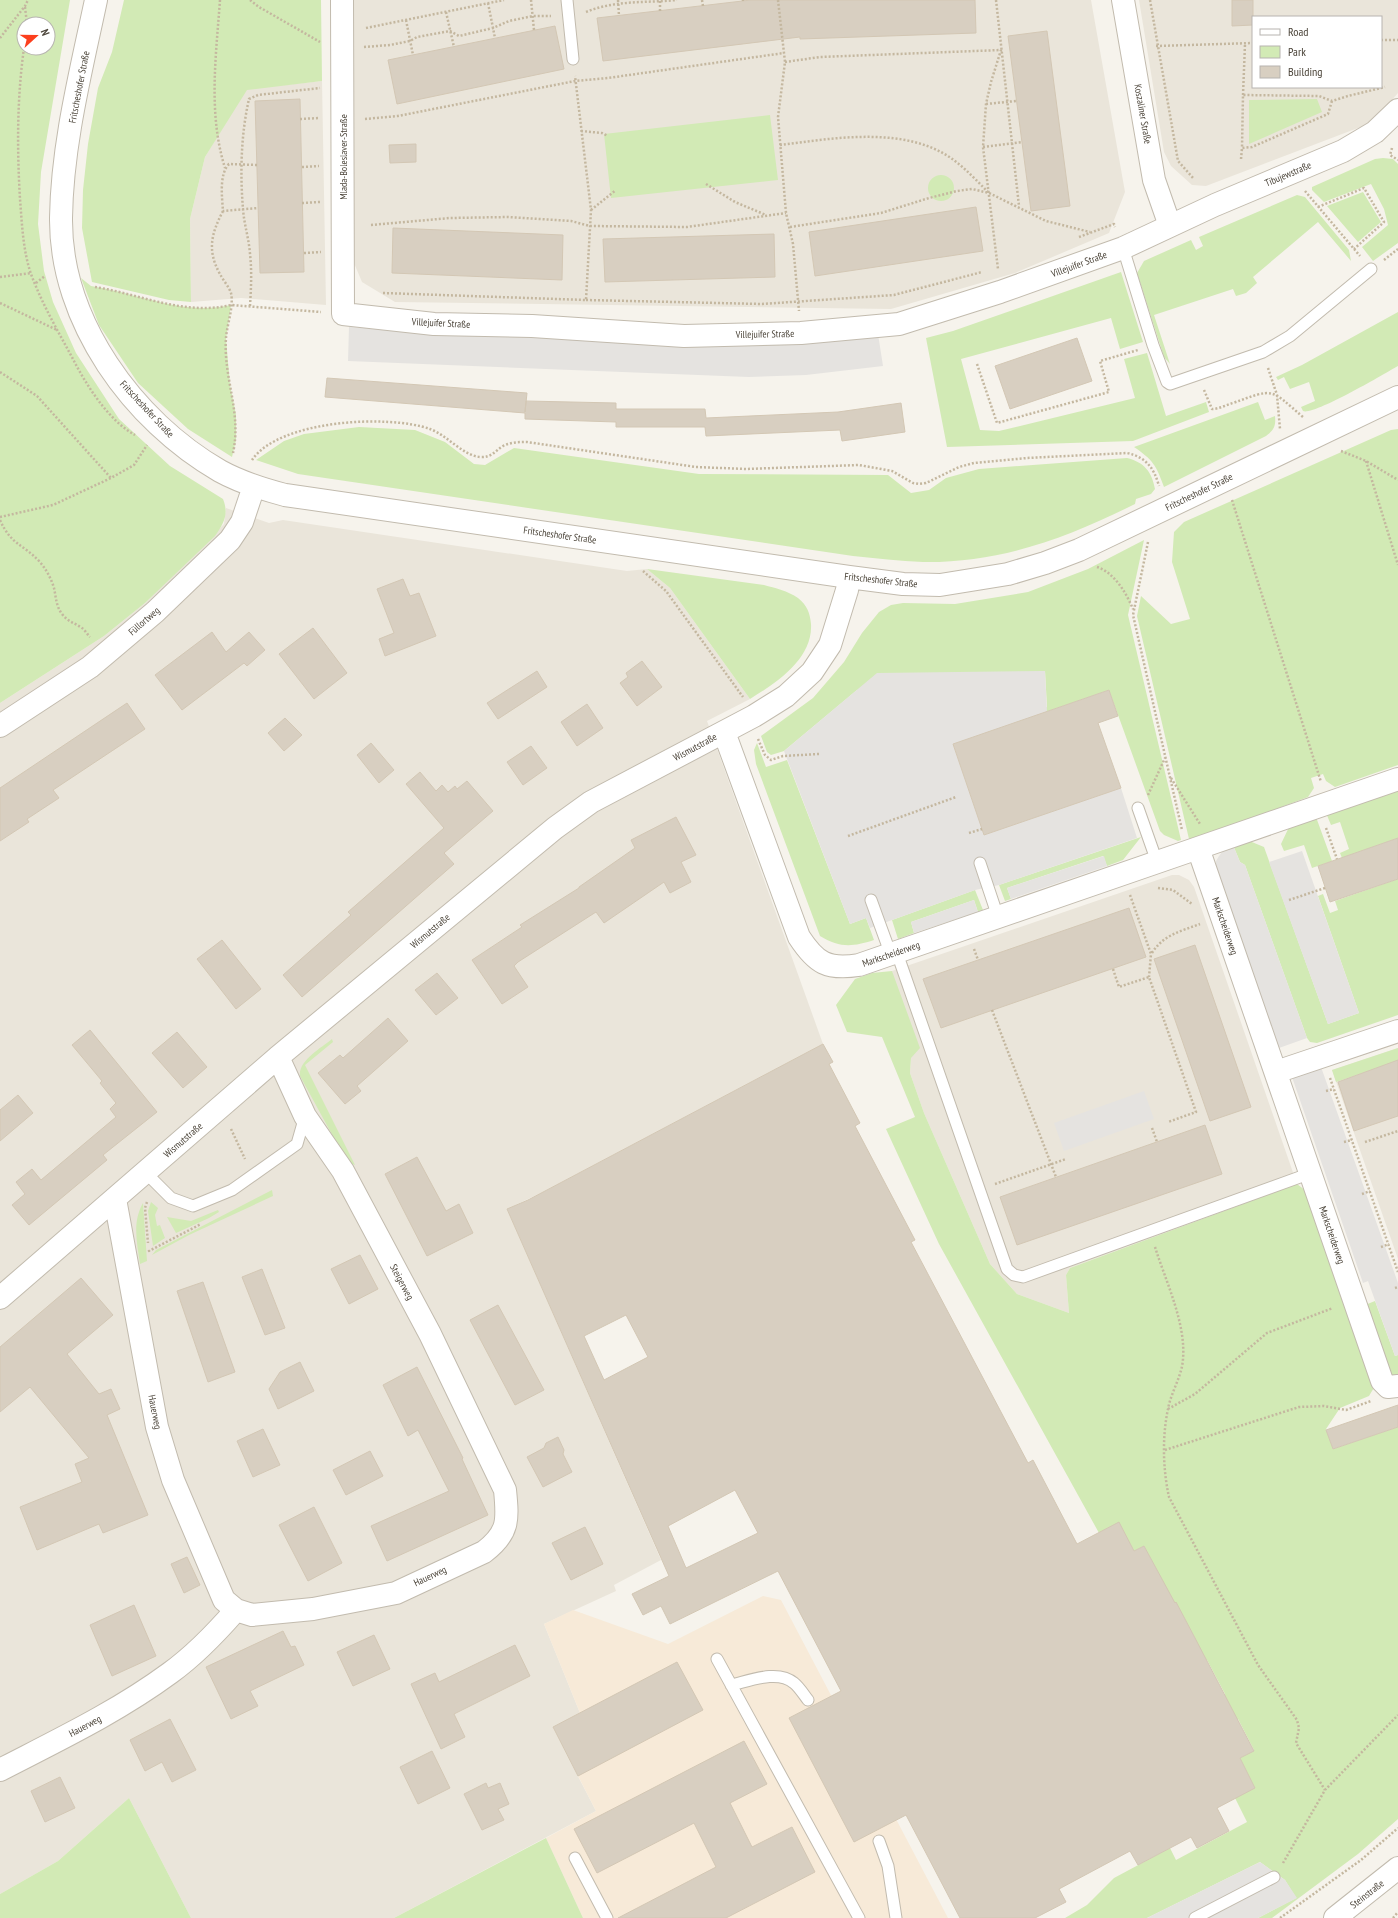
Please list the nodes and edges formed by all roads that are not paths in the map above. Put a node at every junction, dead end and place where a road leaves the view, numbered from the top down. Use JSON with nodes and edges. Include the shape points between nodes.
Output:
{"nodes":[{"id":1,"x":96,"y":0,"type":"edge"},
{"id":2,"x":342,"y":0,"type":"edge"},
{"id":3,"x":568,"y":0,"type":"edge"},
{"id":4,"x":1123,"y":0,"type":"edge"},
{"id":5,"x":574,"y":59,"type":"road end"},
{"id":6,"x":1396,"y":116,"type":"edge"},
{"id":7,"x":1170,"y":226,"type":"junction"},
{"id":8,"x":1123,"y":248,"type":"junction"},
{"id":9,"x":1371,"y":269,"type":"road end"},
{"id":10,"x":343,"y":314,"type":"joint"},
{"id":11,"x":1398,"y":397,"type":"edge"},
{"id":12,"x":248,"y":484,"type":"junction"},
{"id":13,"x":849,"y":577,"type":"junction"},
{"id":14,"x":0,"y":726,"type":"edge"},
{"id":15,"x":724,"y":732,"type":"junction"},
{"id":16,"x":1398,"y":779,"type":"edge"},
{"id":17,"x":1138,"y":808,"type":"road end"},
{"id":18,"x":1199,"y":847,"type":"junction"},
{"id":19,"x":980,"y":862,"type":"dead end"},
{"id":20,"x":1157,"y":862,"type":"junction"},
{"id":21,"x":871,"y":900,"type":"dead end"},
{"id":22,"x":998,"y":917,"type":"junction"},
{"id":23,"x":894,"y":954,"type":"junction"},
{"id":24,"x":1398,"y":1031,"type":"edge"},
{"id":25,"x":278,"y":1057,"type":"junction"},
{"id":26,"x":1276,"y":1072,"type":"junction"},
{"id":27,"x":305,"y":1116,"type":"junction"},
{"id":28,"x":146,"y":1172,"type":"junction"},
{"id":29,"x":1311,"y":1173,"type":"junction"},
{"id":30,"x":115,"y":1199,"type":"junction"},
{"id":31,"x":0,"y":1298,"type":"edge"},
{"id":32,"x":1393,"y":1386,"type":"edge"},
{"id":33,"x":508,"y":1515,"type":"joint"},
{"id":34,"x":236,"y":1610,"type":"junction"},
{"id":35,"x":717,"y":1659,"type":"dead end"},
{"id":36,"x":731,"y":1685,"type":"junction"},
{"id":37,"x":808,"y":1700,"type":"dead end"},
{"id":38,"x":0,"y":1770,"type":"edge"},
{"id":39,"x":879,"y":1841,"type":"dead end"},
{"id":40,"x":575,"y":1858,"type":"dead end"},
{"id":41,"x":1398,"y":1868,"type":"edge"},
{"id":42,"x":1274,"y":1878,"type":"road end"},
{"id":43,"x":607,"y":1918,"type":"edge"},
{"id":44,"x":859,"y":1918,"type":"edge"},
{"id":45,"x":896,"y":1918,"type":"edge"},
{"id":46,"x":1196,"y":1918,"type":"edge"},
{"id":47,"x":1335,"y":1918,"type":"edge"}],
"edges":[{"from":1,"to":12,"type":"street","name":"Fritscheshofer Straße","via":[[64,166],[61,219],[69,279],[82,318],[97,346],[143,408],[168,434],[193,454]]},
{"from":2,"to":10,"type":"street","name":"Mlada-Boleslaver-Straße","via":[[343,40],[335,118]]},
{"from":3,"to":5,"type":"lane","via":[[568,20]]},
{"from":4,"to":7,"type":"street","name":"Koszaliner Straße","via":[[1154,180]]},
{"from":6,"to":7,"type":"street","name":"Tibujewstraße","via":[[1361,142]]},
{"from":7,"to":8,"type":"street","name":"Villejuifer Straße"},
{"from":8,"to":9,"type":"lane","via":[[1153,345],[1167,382],[1173,384],[1263,352],[1290,336]]},
{"from":8,"to":10,"type":"street","name":"Villejuifer Straße","via":[[1000,292],[899,324],[801,333],[684,336],[532,326],[434,324]]},
{"from":11,"to":13,"type":"street","name":"Fritscheshofer Straße","via":[[1079,550],[1008,574],[940,584],[903,584]]},
{"from":12,"to":13,"type":"street","name":"Fritscheshofer Straße","via":[[285,495]]},
{"from":12,"to":14,"type":"street","name":"Füllortweg","via":[[242,522],[230,540],[155,612],[103,657]]},
{"from":13,"to":15,"type":"street","name":"Wismutstraße","via":[[830,645],[812,672],[786,696]]},
{"from":15,"to":23,"type":"street","name":"Markscheiderweg","via":[[799,937],[810,954],[826,964],[841,968]]},
{"from":15,"to":25,"type":"street","name":"Wismutstraße","via":[[591,802],[555,828]]},
{"from":16,"to":18,"type":"street","name":"Markscheiderweg"},
{"from":17,"to":20,"type":"lane"},
{"from":18,"to":20,"type":"street","name":"Markscheiderweg"},
{"from":18,"to":26,"type":"street","name":"Markscheiderweg","via":[[1216,919]]},
{"from":19,"to":22,"type":"lane"},
{"from":20,"to":22,"type":"street","name":"Markscheiderweg"},
{"from":21,"to":23,"type":"lane"},
{"from":22,"to":23,"type":"street","name":"Markscheiderweg"},
{"from":23,"to":29,"type":"lane","via":[[1007,1269],[1014,1275],[1023,1277]]},
{"from":24,"to":26,"type":"street"},
{"from":25,"to":27,"type":"street","name":"Steigerweg"},
{"from":25,"to":28,"type":"street","name":"Wismutstraße"},
{"from":26,"to":29,"type":"street","name":"Markscheiderweg"},
{"from":27,"to":28,"type":"lane","via":[[297,1144],[232,1190],[193,1206],[171,1198]]},
{"from":27,"to":33,"type":"street","name":"Steigerweg","via":[[342,1171],[430,1334],[505,1490]]},
{"from":28,"to":30,"type":"street","name":"Wismutstraße"},
{"from":29,"to":32,"type":"street","name":"Markscheiderweg","via":[[1382,1381]]},
{"from":30,"to":31,"type":"street","name":"Wismutstraße"},
{"from":30,"to":34,"type":"street","name":"Hauerweg","via":[[157,1427],[173,1480],[224,1600]]},
{"from":33,"to":34,"type":"street","name":"Hauerweg","via":[[497,1542],[484,1552],[396,1592],[313,1609],[252,1615]]},
{"from":34,"to":38,"type":"street","name":"Hauerweg","via":[[207,1642],[171,1673],[118,1708]]},
{"from":35,"to":36,"type":"lane"},
{"from":36,"to":37,"type":"lane","via":[[763,1677],[780,1677],[794,1683]]},
{"from":36,"to":44,"type":"lane"},
{"from":39,"to":45,"type":"lane","via":[[888,1866]]},
{"from":40,"to":43,"type":"lane"},
{"from":41,"to":47,"type":"street","name":"Steinstraße"},
{"from":42,"to":46,"type":"lane"}]}
